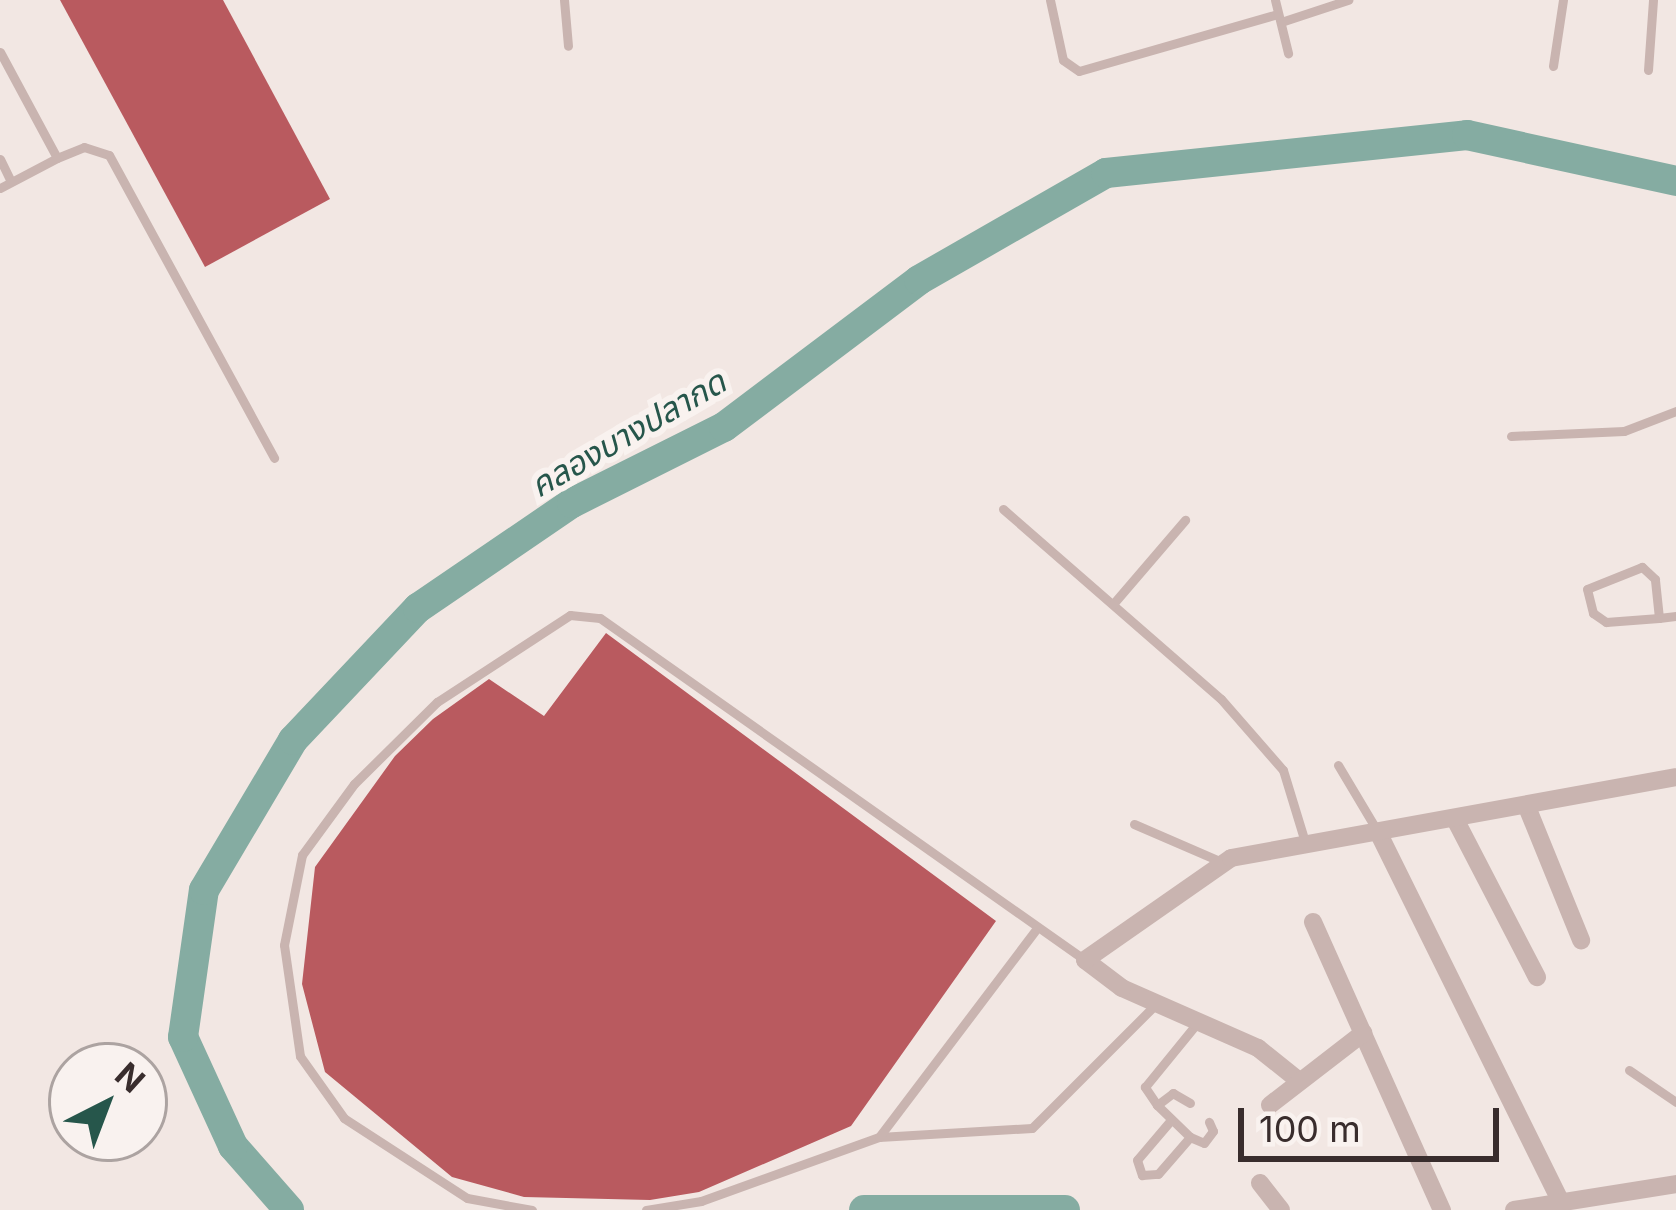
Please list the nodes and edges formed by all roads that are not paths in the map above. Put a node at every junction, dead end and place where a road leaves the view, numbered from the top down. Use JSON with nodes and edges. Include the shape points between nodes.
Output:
{"nodes":[{"id":1,"x":564,"y":0,"type":"edge"},
{"id":2,"x":1050,"y":0,"type":"edge"},
{"id":3,"x":1275,"y":0,"type":"edge"},
{"id":4,"x":1348,"y":0,"type":"edge"},
{"id":5,"x":1563,"y":0,"type":"edge"},
{"id":6,"x":1653,"y":0,"type":"edge"},
{"id":7,"x":1280,"y":18,"type":"junction"},
{"id":8,"x":568,"y":46,"type":"dead end"},
{"id":9,"x":0,"y":52,"type":"edge"},
{"id":10,"x":1288,"y":53,"type":"dead end"},
{"id":11,"x":1553,"y":66,"type":"dead end"},
{"id":12,"x":1648,"y":70,"type":"dead end"},
{"id":13,"x":56,"y":158,"type":"junction"},
{"id":14,"x":0,"y":159,"type":"edge"},
{"id":15,"x":6,"y":185,"type":"edge"},
{"id":16,"x":1676,"y":411,"type":"edge"},
{"id":17,"x":1511,"y":436,"type":"dead end"},
{"id":18,"x":274,"y":458,"type":"dead end"},
{"id":19,"x":1003,"y":509,"type":"dead end"},
{"id":20,"x":1185,"y":520,"type":"dead end"},
{"id":21,"x":1113,"y":604,"type":"junction"},
{"id":22,"x":1676,"y":616,"type":"edge"},
{"id":23,"x":1659,"y":619,"type":"junction"},
{"id":24,"x":1337,"y":765,"type":"dead end"},
{"id":25,"x":1676,"y":776,"type":"edge"},
{"id":26,"x":1527,"y":807,"type":"junction"},
{"id":27,"x":1456,"y":821,"type":"junction"},
{"id":28,"x":1134,"y":824,"type":"dead end"},
{"id":29,"x":1378,"y":834,"type":"junction"},
{"id":30,"x":1306,"y":846,"type":"junction"},
{"id":31,"x":1222,"y":862,"type":"junction"},
{"id":32,"x":1313,"y":922,"type":"dead end"},
{"id":33,"x":1035,"y":931,"type":"junction"},
{"id":34,"x":1581,"y":940,"type":"dead end"},
{"id":35,"x":1085,"y":961,"type":"junction"},
{"id":36,"x":1537,"y":977,"type":"dead end"},
{"id":37,"x":1156,"y":1004,"type":"junction"},
{"id":38,"x":1198,"y":1022,"type":"junction"},
{"id":39,"x":1364,"y":1033,"type":"junction"},
{"id":40,"x":1629,"y":1070,"type":"dead end"},
{"id":41,"x":1298,"y":1080,"type":"junction"},
{"id":42,"x":1676,"y":1102,"type":"edge"},
{"id":43,"x":1190,"y":1103,"type":"dead end"},
{"id":44,"x":1157,"y":1105,"type":"junction"},
{"id":45,"x":1270,"y":1105,"type":"dead end"},
{"id":46,"x":1172,"y":1120,"type":"junction"},
{"id":47,"x":1209,"y":1123,"type":"dead end"},
{"id":48,"x":880,"y":1137,"type":"junction"},
{"id":49,"x":1190,"y":1137,"type":"junction"},
{"id":50,"x":1260,"y":1183,"type":"dead end"},
{"id":51,"x":1676,"y":1184,"type":"edge"},
{"id":52,"x":1561,"y":1202,"type":"junction"},
{"id":53,"x":532,"y":1210,"type":"edge"},
{"id":54,"x":646,"y":1210,"type":"edge"},
{"id":55,"x":1281,"y":1210,"type":"edge"},
{"id":56,"x":1442,"y":1210,"type":"edge"},
{"id":57,"x":1514,"y":1210,"type":"edge"}],
"edges":[{"from":1,"to":8,"type":"lane"},
{"from":2,"to":7,"type":"lane","via":[[1063,60],[1078,71]]},
{"from":3,"to":7,"type":"lane"},
{"from":4,"to":7,"type":"lane"},
{"from":5,"to":11,"type":"lane"},
{"from":6,"to":12,"type":"lane"},
{"from":7,"to":10,"type":"lane"},
{"from":9,"to":13,"type":"lane"},
{"from":13,"to":15,"type":"lane"},
{"from":13,"to":18,"type":"lane","via":[[84,147],[109,155]]},
{"from":14,"to":15,"type":"lane"},
{"from":16,"to":17,"type":"lane","via":[[1624,431]]},
{"from":19,"to":21,"type":"lane"},
{"from":20,"to":21,"type":"lane"},
{"from":21,"to":30,"type":"lane","via":[[1221,699],[1283,770]]},
{"from":22,"to":23,"type":"lane"},
{"from":23,"to":23,"type":"lane","via":[[1654,579],[1642,567],[1587,589],[1598,620]]},
{"from":24,"to":29,"type":"lane"},
{"from":25,"to":26,"type":"street"},
{"from":26,"to":27,"type":"street"},
{"from":26,"to":34,"type":"street"},
{"from":27,"to":29,"type":"street"},
{"from":27,"to":36,"type":"street"},
{"from":28,"to":31,"type":"lane"},
{"from":29,"to":30,"type":"street"},
{"from":29,"to":52,"type":"street"},
{"from":30,"to":31,"type":"street"},
{"from":31,"to":35,"type":"street"},
{"from":32,"to":39,"type":"street"},
{"from":33,"to":35,"type":"lane"},
{"from":33,"to":48,"type":"lane"},
{"from":33,"to":53,"type":"lane","via":[[600,618],[569,615],[437,702],[354,784],[302,855],[284,945],[300,1056],[344,1118],[467,1198]]},
{"from":35,"to":37,"type":"street"},
{"from":37,"to":38,"type":"street"},
{"from":37,"to":48,"type":"lane","via":[[1032,1128]]},
{"from":38,"to":41,"type":"street","via":[[1258,1048]]},
{"from":38,"to":44,"type":"lane","via":[[1148,1076]]},
{"from":39,"to":41,"type":"street"},
{"from":39,"to":56,"type":"street"},
{"from":40,"to":42,"type":"lane"},
{"from":41,"to":45,"type":"street"},
{"from":43,"to":44,"type":"lane","via":[[1173,1093]]},
{"from":44,"to":46,"type":"lane"},
{"from":46,"to":49,"type":"lane"},
{"from":46,"to":49,"type":"lane","via":[[1137,1160],[1142,1175],[1158,1174]]},
{"from":47,"to":49,"type":"lane","via":[[1213,1134],[1204,1143]]},
{"from":48,"to":54,"type":"lane","via":[[701,1201]]},
{"from":50,"to":55,"type":"street"},
{"from":51,"to":52,"type":"street"},
{"from":52,"to":57,"type":"street"}]}
